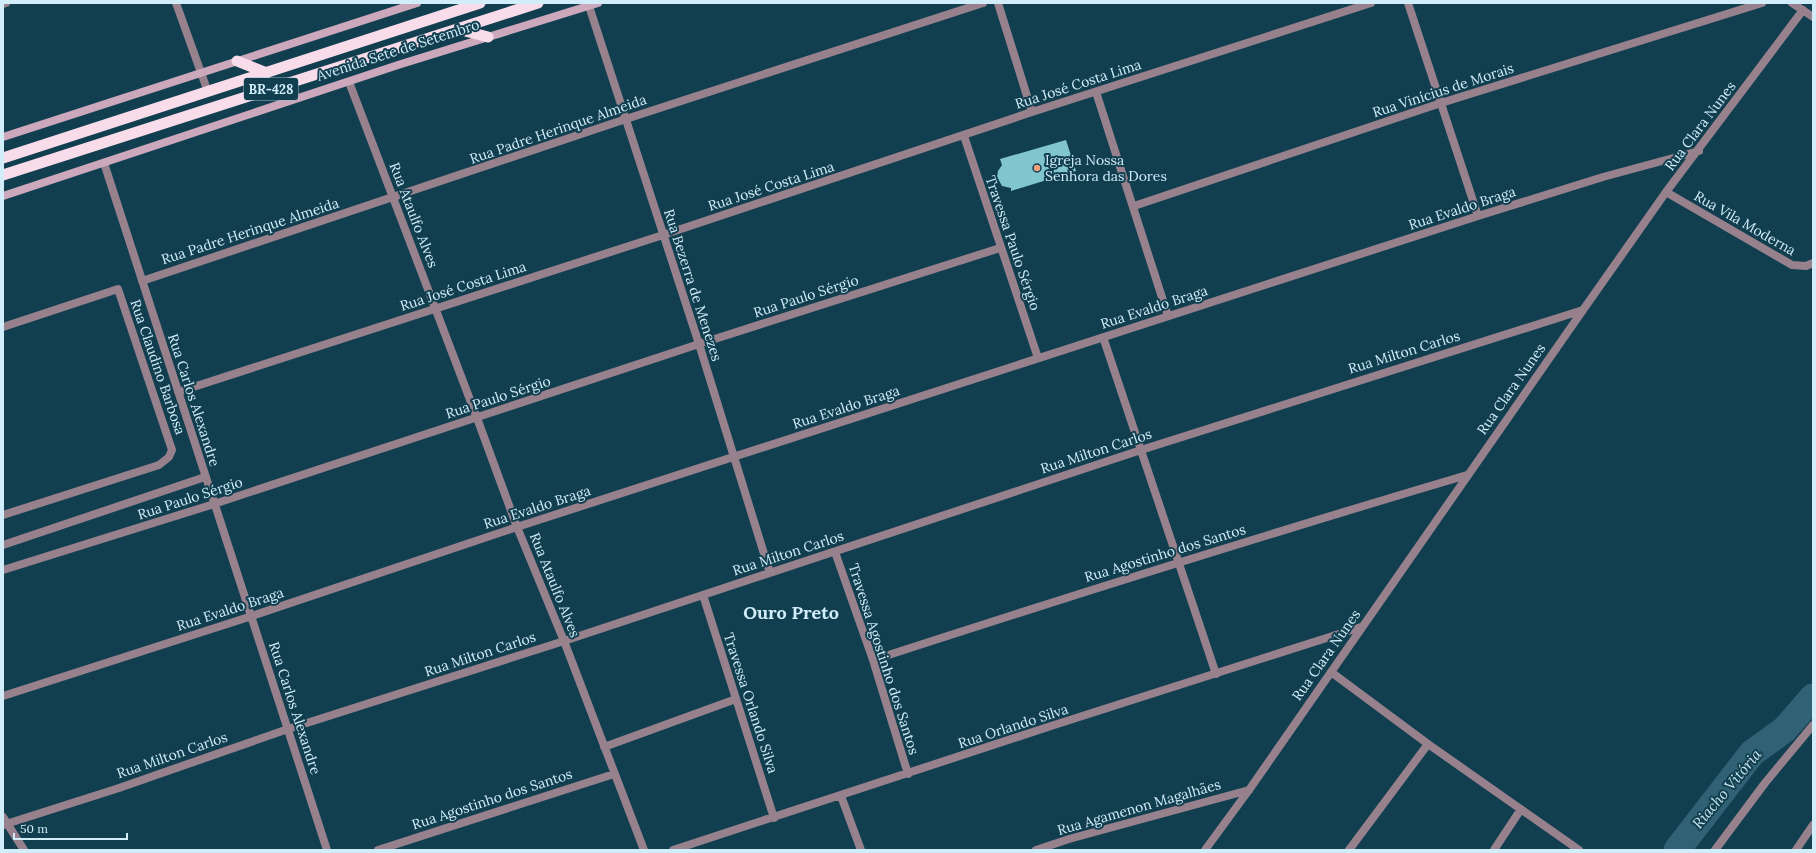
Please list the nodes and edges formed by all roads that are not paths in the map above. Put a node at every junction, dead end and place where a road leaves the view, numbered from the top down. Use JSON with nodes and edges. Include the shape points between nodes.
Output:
{"nodes":[{"id":1,"x":176,"y":3,"type":"edge"},
{"id":2,"x":417,"y":3,"type":"edge"},
{"id":3,"x":480,"y":3,"type":"edge"},
{"id":4,"x":538,"y":3,"type":"edge"},
{"id":5,"x":598,"y":3,"type":"edge"},
{"id":6,"x":983,"y":3,"type":"edge"},
{"id":7,"x":998,"y":3,"type":"edge"},
{"id":8,"x":1371,"y":3,"type":"edge"},
{"id":9,"x":1408,"y":3,"type":"edge"},
{"id":10,"x":1762,"y":3,"type":"edge"},
{"id":11,"x":1792,"y":3,"type":"edge"},
{"id":12,"x":589,"y":4,"type":"edge"},
{"id":13,"x":1803,"y":10,"type":"junction"},
{"id":14,"x":1813,"y":17,"type":"edge"},
{"id":15,"x":458,"y":29,"type":"junction"},
{"id":16,"x":488,"y":37,"type":"junction"},
{"id":17,"x":237,"y":61,"type":"junction"},
{"id":18,"x":201,"y":73,"type":"junction"},
{"id":19,"x":267,"y":73,"type":"junction"},
{"id":20,"x":349,"y":82,"type":"junction"},
{"id":21,"x":208,"y":92,"type":"junction"},
{"id":22,"x":1096,"y":92,"type":"junction"},
{"id":23,"x":1441,"y":103,"type":"junction"},
{"id":24,"x":1032,"y":112,"type":"junction"},
{"id":25,"x":626,"y":119,"type":"junction"},
{"id":26,"x":964,"y":136,"type":"junction"},
{"id":27,"x":3,"y":137,"type":"edge"},
{"id":28,"x":1699,"y":151,"type":"junction"},
{"id":29,"x":3,"y":158,"type":"edge"},
{"id":30,"x":104,"y":164,"type":"junction"},
{"id":31,"x":3,"y":175,"type":"edge"},
{"id":32,"x":1666,"y":192,"type":"junction"},
{"id":33,"x":3,"y":196,"type":"edge"},
{"id":34,"x":394,"y":197,"type":"junction"},
{"id":35,"x":1134,"y":206,"type":"junction"},
{"id":36,"x":1478,"y":216,"type":"junction"},
{"id":37,"x":663,"y":235,"type":"junction"},
{"id":38,"x":1000,"y":248,"type":"junction"},
{"id":39,"x":1813,"y":263,"type":"edge"},
{"id":40,"x":142,"y":281,"type":"junction"},
{"id":41,"x":435,"y":308,"type":"junction"},
{"id":42,"x":1583,"y":310,"type":"junction"},
{"id":43,"x":1168,"y":316,"type":"junction"},
{"id":44,"x":3,"y":327,"type":"edge"},
{"id":45,"x":1103,"y":337,"type":"junction"},
{"id":46,"x":699,"y":344,"type":"junction"},
{"id":47,"x":1038,"y":358,"type":"junction"},
{"id":48,"x":178,"y":392,"type":"junction"},
{"id":49,"x":477,"y":418,"type":"junction"},
{"id":50,"x":1141,"y":450,"type":"junction"},
{"id":51,"x":734,"y":457,"type":"junction"},
{"id":52,"x":1467,"y":475,"type":"junction"},
{"id":53,"x":205,"y":477,"type":"junction"},
{"id":54,"x":214,"y":504,"type":"junction"},
{"id":55,"x":3,"y":515,"type":"edge"},
{"id":56,"x":517,"y":527,"type":"junction"},
{"id":57,"x":3,"y":545,"type":"edge"},
{"id":58,"x":835,"y":552,"type":"junction"},
{"id":59,"x":1178,"y":562,"type":"junction"},
{"id":60,"x":3,"y":570,"type":"edge"},
{"id":61,"x":770,"y":573,"type":"junction"},
{"id":62,"x":703,"y":595,"type":"junction"},
{"id":63,"x":252,"y":616,"type":"junction"},
{"id":64,"x":1361,"y":627,"type":"junction"},
{"id":65,"x":564,"y":641,"type":"junction"},
{"id":66,"x":873,"y":660,"type":"junction"},
{"id":67,"x":1331,"y":672,"type":"junction"},
{"id":68,"x":1216,"y":674,"type":"junction"},
{"id":69,"x":3,"y":696,"type":"edge"},
{"id":70,"x":736,"y":699,"type":"junction"},
{"id":71,"x":1813,"y":725,"type":"edge"},
{"id":72,"x":288,"y":729,"type":"junction"},
{"id":73,"x":1428,"y":744,"type":"junction"},
{"id":74,"x":604,"y":747,"type":"junction"},
{"id":75,"x":614,"y":774,"type":"junction"},
{"id":76,"x":908,"y":774,"type":"junction"},
{"id":77,"x":1249,"y":790,"type":"junction"},
{"id":78,"x":841,"y":796,"type":"junction"},
{"id":79,"x":1521,"y":809,"type":"junction"},
{"id":80,"x":774,"y":818,"type":"junction"},
{"id":81,"x":4,"y":822,"type":"edge"},
{"id":82,"x":1813,"y":825,"type":"edge"},
{"id":83,"x":24,"y":850,"type":"edge"},
{"id":84,"x":327,"y":850,"type":"edge"},
{"id":85,"x":378,"y":850,"type":"edge"},
{"id":86,"x":644,"y":850,"type":"edge"},
{"id":87,"x":673,"y":850,"type":"edge"},
{"id":88,"x":861,"y":850,"type":"edge"},
{"id":89,"x":1036,"y":850,"type":"edge"},
{"id":90,"x":1205,"y":850,"type":"edge"},
{"id":91,"x":1349,"y":850,"type":"edge"},
{"id":92,"x":1494,"y":850,"type":"edge"},
{"id":93,"x":1579,"y":850,"type":"edge"},
{"id":94,"x":1715,"y":850,"type":"edge"},
{"id":95,"x":1796,"y":850,"type":"edge"}],
"edges":[{"from":1,"to":18,"type":"street"},
{"from":2,"to":17,"type":"main road"},
{"from":3,"to":19,"type":"highway","name":"Avenida Sete de Setembro","number":"BR-428"},
{"from":4,"to":15,"type":"highway","name":"Avenida Sete de Setembro","number":"BR-428"},
{"from":5,"to":12,"type":"main road","name":"Avenida Sete de Setembro"},
{"from":6,"to":25,"type":"street","name":"Rua Padre Herinque Almeida"},
{"from":7,"to":24,"type":"street"},
{"from":8,"to":22,"type":"street","name":"Rua José Costa Lima"},
{"from":9,"to":23,"type":"street"},
{"from":10,"to":23,"type":"street","name":"Rua Vinícius de Morais"},
{"from":11,"to":13,"type":"street"},
{"from":12,"to":16,"type":"main road","name":"Avenida Sete de Setembro"},
{"from":12,"to":25,"type":"street","name":"Rua Bezerra de Menezes"},
{"from":13,"to":14,"type":"street"},
{"from":13,"to":28,"type":"street","name":"Rua Clara Nunes"},
{"from":15,"to":16,"type":"highway"},
{"from":15,"to":31,"type":"highway","name":"Avenida Sete de Setembro","number":"BR-428"},
{"from":16,"to":20,"type":"main road","name":"Avenida Sete de Setembro"},
{"from":17,"to":18,"type":"main road"},
{"from":17,"to":19,"type":"highway"},
{"from":18,"to":21,"type":"street"},
{"from":18,"to":27,"type":"main road"},
{"from":19,"to":21,"type":"highway","name":"Avenida Sete de Setembro","number":"BR-428"},
{"from":20,"to":30,"type":"main road","name":"Avenida Sete de Setembro"},
{"from":20,"to":34,"type":"street","name":"Rua Ataulfo Alves"},
{"from":21,"to":29,"type":"highway","name":"Avenida Sete de Setembro","number":"BR-428"},
{"from":22,"to":24,"type":"street","name":"Rua José Costa Lima"},
{"from":22,"to":35,"type":"street"},
{"from":23,"to":35,"type":"street","name":"Rua Vinícius de Morais"},
{"from":23,"to":36,"type":"street"},
{"from":24,"to":26,"type":"street","name":"Rua José Costa Lima"},
{"from":25,"to":34,"type":"street","name":"Rua Padre Herinque Almeida"},
{"from":25,"to":37,"type":"street","name":"Rua Bezerra de Menezes"},
{"from":26,"to":37,"type":"street","name":"Rua José Costa Lima"},
{"from":26,"to":38,"type":"street","name":"Travessa Paulo Sérgio"},
{"from":28,"to":32,"type":"street","name":"Rua Clara Nunes"},
{"from":28,"to":36,"type":"street","name":"Rua Evaldo Braga"},
{"from":30,"to":33,"type":"main road","name":"Avenida Sete de Setembro"},
{"from":30,"to":40,"type":"street","name":"Rua Carlos Alexandre"},
{"from":32,"to":39,"type":"street","name":"Rua Vila Moderna","via":[[1792,265],[1806,266]]},
{"from":32,"to":42,"type":"street","name":"Rua Clara Nunes"},
{"from":34,"to":40,"type":"street","name":"Rua Padre Herinque Almeida"},
{"from":34,"to":41,"type":"street","name":"Rua Ataulfo Alves"},
{"from":35,"to":43,"type":"street"},
{"from":36,"to":43,"type":"street","name":"Rua Evaldo Braga"},
{"from":37,"to":41,"type":"street","name":"Rua José Costa Lima"},
{"from":37,"to":46,"type":"street","name":"Rua Bezerra de Menezes"},
{"from":38,"to":46,"type":"street","name":"Rua Paulo Sérgio"},
{"from":38,"to":47,"type":"street","name":"Travessa Paulo Sérgio"},
{"from":40,"to":48,"type":"street","name":"Rua Carlos Alexandre"},
{"from":41,"to":48,"type":"street","name":"Rua José Costa Lima"},
{"from":41,"to":49,"type":"street","name":"Rua Ataulfo Alves"},
{"from":42,"to":50,"type":"street","name":"Rua Milton Carlos"},
{"from":42,"to":52,"type":"street","name":"Rua Clara Nunes"},
{"from":43,"to":45,"type":"street","name":"Rua Evaldo Braga"},
{"from":44,"to":55,"type":"street","name":"Rua Claudino Barbosa","via":[[118,289],[171,445],[171,454],[159,465]]},
{"from":45,"to":47,"type":"street","name":"Rua Evaldo Braga"},
{"from":45,"to":50,"type":"street"},
{"from":46,"to":49,"type":"street","name":"Rua Paulo Sérgio"},
{"from":46,"to":51,"type":"street","name":"Rua Bezerra de Menezes"},
{"from":47,"to":51,"type":"street","name":"Rua Evaldo Braga"},
{"from":48,"to":53,"type":"street","name":"Rua Carlos Alexandre"},
{"from":49,"to":54,"type":"street","name":"Rua Paulo Sérgio"},
{"from":49,"to":56,"type":"street","name":"Rua Ataulfo Alves"},
{"from":50,"to":58,"type":"street","name":"Rua Milton Carlos"},
{"from":50,"to":59,"type":"street"},
{"from":51,"to":56,"type":"street","name":"Rua Evaldo Braga"},
{"from":51,"to":61,"type":"street","name":"Rua Bezerra de Menezes"},
{"from":52,"to":59,"type":"street","name":"Rua Agostinho dos Santos"},
{"from":52,"to":64,"type":"street","name":"Rua Clara Nunes"},
{"from":53,"to":54,"type":"street","name":"Rua Carlos Alexandre"},
{"from":53,"to":57,"type":"street","name":"Rua Paulo Sérgio"},
{"from":54,"to":60,"type":"street","name":"Rua Paulo Sérgio"},
{"from":54,"to":63,"type":"street","name":"Rua Carlos Alexandre"},
{"from":56,"to":63,"type":"street","name":"Rua Evaldo Braga"},
{"from":56,"to":65,"type":"street","name":"Rua Ataulfo Alves"},
{"from":58,"to":61,"type":"street","name":"Rua Milton Carlos"},
{"from":58,"to":66,"type":"street","name":"Travessa Agostinho dos Santos"},
{"from":59,"to":66,"type":"street","name":"Rua Agostinho dos Santos"},
{"from":59,"to":68,"type":"street"},
{"from":61,"to":62,"type":"street","name":"Rua Milton Carlos"},
{"from":62,"to":65,"type":"street","name":"Rua Milton Carlos"},
{"from":62,"to":70,"type":"street","name":"Travessa Orlando Silva"},
{"from":63,"to":69,"type":"street","name":"Rua Evaldo Braga"},
{"from":63,"to":72,"type":"street","name":"Rua Carlos Alexandre"},
{"from":64,"to":67,"type":"street","name":"Rua Clara Nunes"},
{"from":64,"to":68,"type":"street","name":"Rua Orlando Silva"},
{"from":65,"to":72,"type":"street","name":"Rua Milton Carlos"},
{"from":65,"to":74,"type":"street","name":"Rua Ataulfo Alves"},
{"from":66,"to":76,"type":"street","name":"Travessa Agostinho dos Santos"},
{"from":67,"to":73,"type":"street"},
{"from":67,"to":77,"type":"street","name":"Rua Clara Nunes"},
{"from":68,"to":76,"type":"street","name":"Rua Orlando Silva"},
{"from":70,"to":74,"type":"street"},
{"from":70,"to":80,"type":"street","name":"Travessa Orlando Silva"},
{"from":71,"to":94,"type":"street"},
{"from":72,"to":81,"type":"street","name":"Rua Milton Carlos","via":[[119,788]]},
{"from":72,"to":84,"type":"street","name":"Rua Carlos Alexandre"},
{"from":73,"to":79,"type":"street"},
{"from":73,"to":91,"type":"street"},
{"from":74,"to":75,"type":"street","name":"Rua Ataulfo Alves"},
{"from":75,"to":85,"type":"street","name":"Rua Agostinho dos Santos"},
{"from":75,"to":86,"type":"street","name":"Rua Ataulfo Alves"},
{"from":76,"to":78,"type":"street","name":"Rua Orlando Silva"},
{"from":77,"to":89,"type":"street","name":"Rua Agamenon Magalhães"},
{"from":77,"to":90,"type":"street","name":"Rua Clara Nunes"},
{"from":78,"to":80,"type":"street","name":"Rua Orlando Silva"},
{"from":78,"to":88,"type":"street"},
{"from":79,"to":92,"type":"street"},
{"from":79,"to":93,"type":"street"},
{"from":80,"to":87,"type":"street","name":"Rua Orlando Silva"},
{"from":81,"to":83,"type":"street"},
{"from":82,"to":95,"type":"street"}]}
